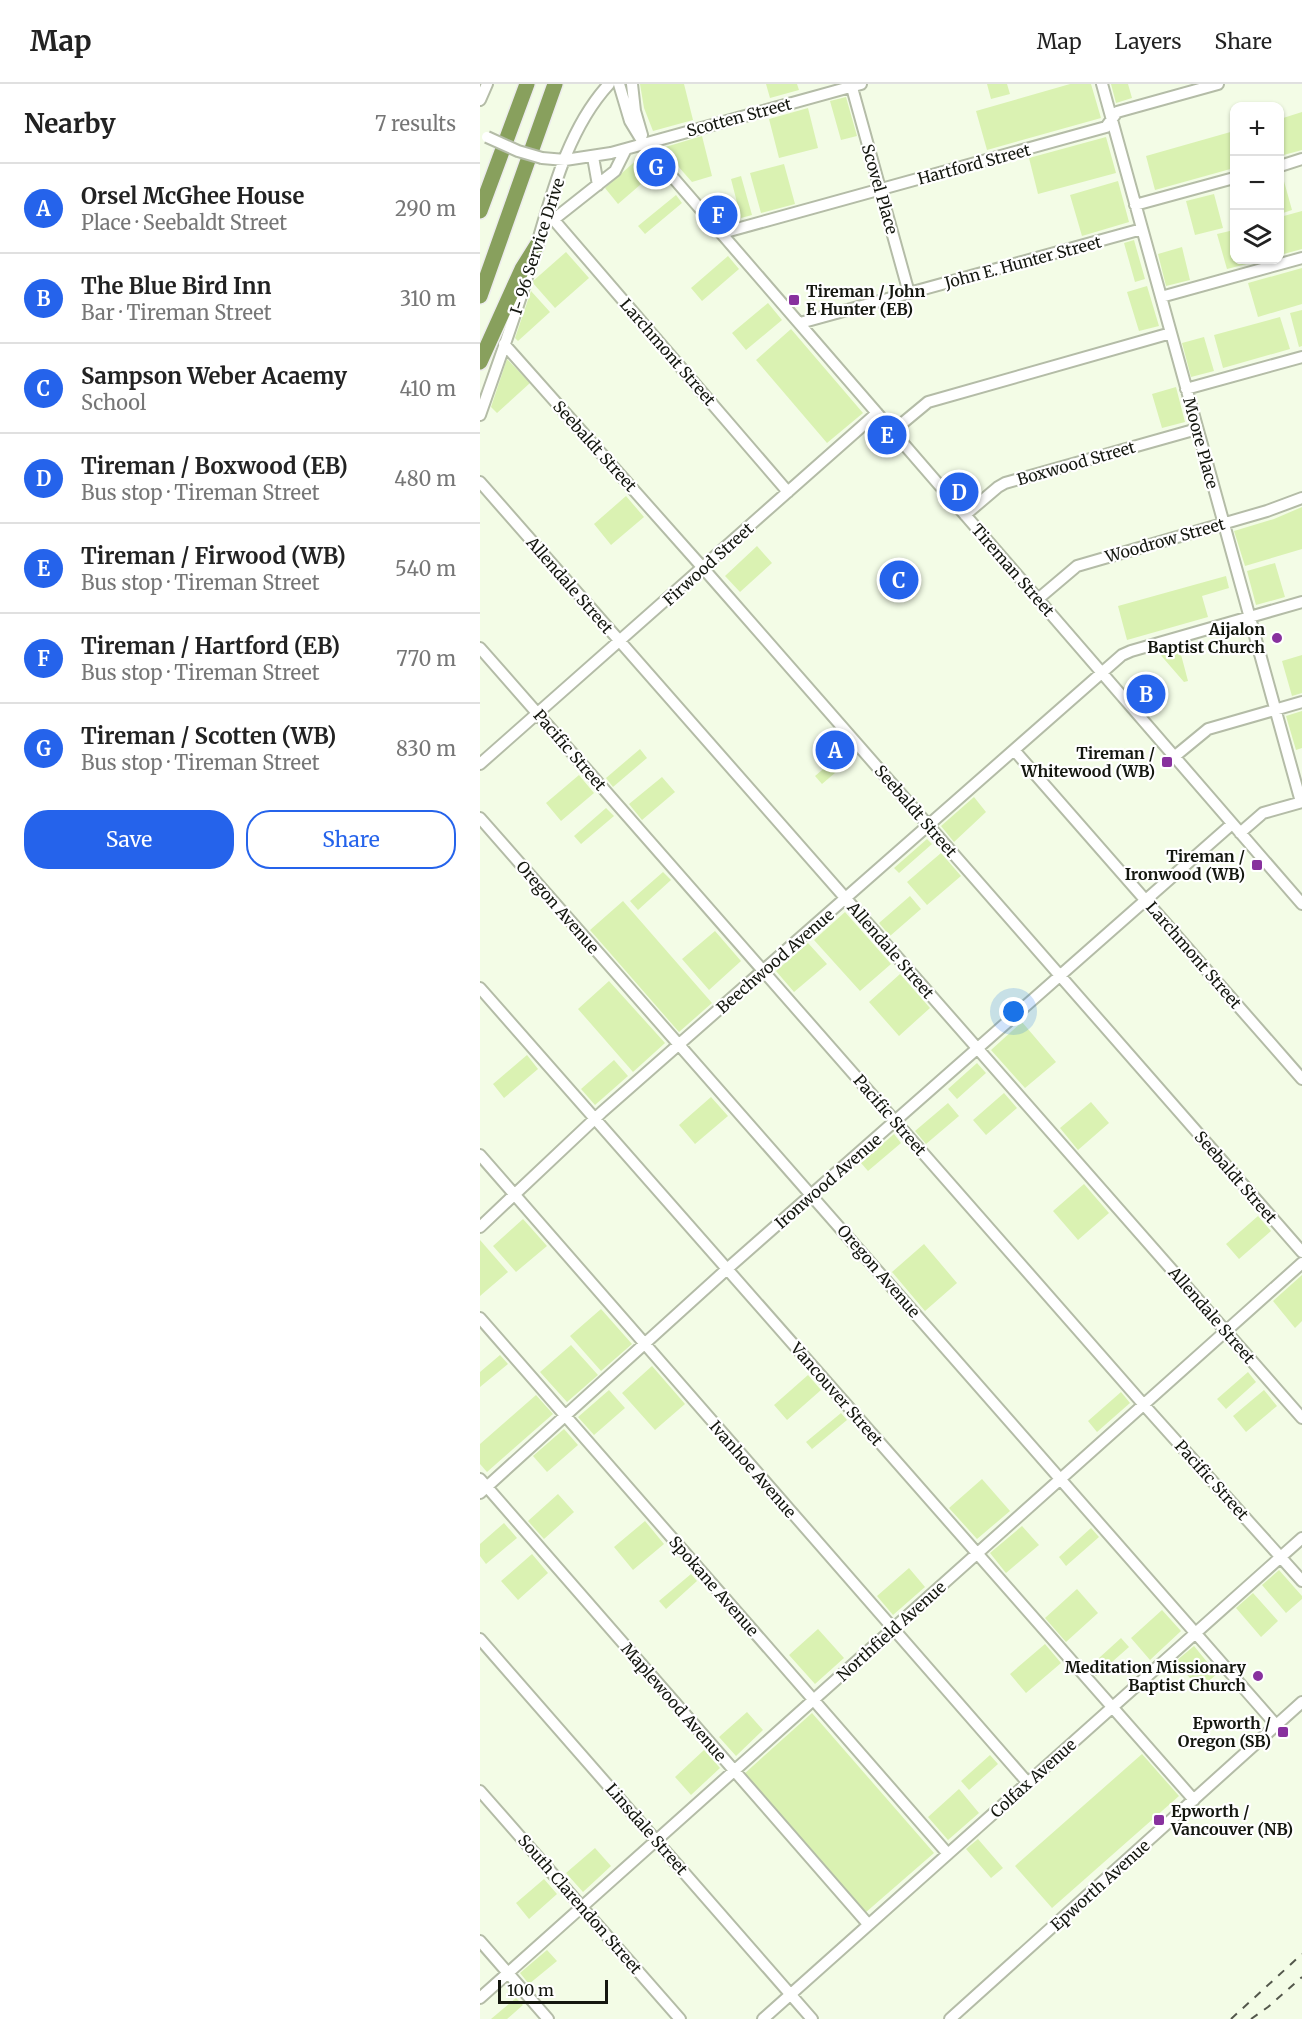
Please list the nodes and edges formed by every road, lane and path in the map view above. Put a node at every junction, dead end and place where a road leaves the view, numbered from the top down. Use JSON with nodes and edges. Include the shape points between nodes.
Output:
{"nodes":[{"id":1,"x":487,"y":84,"type":"edge"},
{"id":2,"x":526,"y":84,"type":"edge"},
{"id":3,"x":555,"y":84,"type":"edge"},
{"id":4,"x":609,"y":84,"type":"edge"},
{"id":5,"x":619,"y":84,"type":"edge"},
{"id":6,"x":632,"y":84,"type":"edge"},
{"id":7,"x":1102,"y":84,"type":"edge"},
{"id":8,"x":1218,"y":84,"type":"edge"},
{"id":9,"x":854,"y":85,"type":"edge"},
{"id":10,"x":480,"y":100,"type":"edge"},
{"id":11,"x":1112,"y":119,"type":"junction"},
{"id":12,"x":484,"y":134,"type":"edge"},
{"id":13,"x":644,"y":144,"type":"junction"},
{"id":14,"x":626,"y":149,"type":"junction"},
{"id":15,"x":593,"y":157,"type":"junction"},
{"id":16,"x":1302,"y":159,"type":"edge"},
{"id":17,"x":565,"y":160,"type":"junction"},
{"id":18,"x":1284,"y":165,"type":"edge"},
{"id":19,"x":1230,"y":179,"type":"edge"},
{"id":20,"x":598,"y":185,"type":"junction"},
{"id":21,"x":880,"y":190,"type":"junction"},
{"id":22,"x":1135,"y":206,"type":"junction"},
{"id":23,"x":480,"y":211,"type":"edge"},
{"id":24,"x":550,"y":216,"type":"junction"},
{"id":25,"x":1142,"y":229,"type":"junction"},
{"id":26,"x":722,"y":233,"type":"junction"},
{"id":27,"x":537,"y":245,"type":"junction"},
{"id":28,"x":1302,"y":258,"type":"edge"},
{"id":29,"x":909,"y":293,"type":"junction"},
{"id":30,"x":480,"y":296,"type":"edge"},
{"id":31,"x":1161,"y":297,"type":"junction"},
{"id":32,"x":800,"y":323,"type":"junction"},
{"id":33,"x":1171,"y":333,"type":"junction"},
{"id":34,"x":504,"y":344,"type":"junction"},
{"id":35,"x":1302,"y":357,"type":"edge"},
{"id":36,"x":480,"y":362,"type":"edge"},
{"id":37,"x":1186,"y":389,"type":"junction"},
{"id":38,"x":877,"y":413,"type":"junction"},
{"id":39,"x":480,"y":416,"type":"edge"},
{"id":40,"x":1197,"y":429,"type":"junction"},
{"id":41,"x":893,"y":431,"type":"junction"},
{"id":42,"x":480,"y":482,"type":"edge"},
{"id":43,"x":788,"y":492,"type":"junction"},
{"id":44,"x":1302,"y":498,"type":"edge"},
{"id":45,"x":965,"y":515,"type":"junction"},
{"id":46,"x":1223,"y":524,"type":"junction"},
{"id":47,"x":704,"y":568,"type":"junction"},
{"id":48,"x":1038,"y":599,"type":"junction"},
{"id":49,"x":1302,"y":602,"type":"edge"},
{"id":50,"x":1249,"y":617,"type":"junction"},
{"id":51,"x":620,"y":642,"type":"junction"},
{"id":52,"x":480,"y":648,"type":"edge"},
{"id":53,"x":1101,"y":673,"type":"junction"},
{"id":54,"x":1302,"y":702,"type":"edge"},
{"id":55,"x":1276,"y":710,"type":"junction"},
{"id":56,"x":537,"y":712,"type":"junction"},
{"id":57,"x":1014,"y":750,"type":"junction"},
{"id":58,"x":1174,"y":757,"type":"junction"},
{"id":59,"x":480,"y":764,"type":"edge"},
{"id":60,"x":1302,"y":802,"type":"edge"},
{"id":61,"x":480,"y":818,"type":"edge"},
{"id":62,"x":1232,"y":824,"type":"junction"},
{"id":63,"x":929,"y":826,"type":"junction"},
{"id":64,"x":1240,"y":833,"type":"junction"},
{"id":65,"x":846,"y":899,"type":"junction"},
{"id":66,"x":1146,"y":900,"type":"junction"},
{"id":67,"x":1302,"y":904,"type":"edge"},
{"id":68,"x":763,"y":971,"type":"junction"},
{"id":69,"x":1061,"y":976,"type":"junction"},
{"id":70,"x":480,"y":988,"type":"edge"},
{"id":71,"x":679,"y":1045,"type":"junction"},
{"id":72,"x":979,"y":1049,"type":"junction"},
{"id":73,"x":1302,"y":1079,"type":"edge"},
{"id":74,"x":595,"y":1119,"type":"junction"},
{"id":75,"x":896,"y":1121,"type":"junction"},
{"id":76,"x":480,"y":1155,"type":"edge"},
{"id":77,"x":515,"y":1195,"type":"junction"},
{"id":78,"x":811,"y":1195,"type":"junction"},
{"id":79,"x":480,"y":1227,"type":"edge"},
{"id":80,"x":1302,"y":1252,"type":"edge"},
{"id":81,"x":1302,"y":1263,"type":"edge"},
{"id":82,"x":728,"y":1269,"type":"junction"},
{"id":83,"x":480,"y":1318,"type":"edge"},
{"id":84,"x":1226,"y":1331,"type":"junction"},
{"id":85,"x":645,"y":1345,"type":"junction"},
{"id":86,"x":1144,"y":1405,"type":"junction"},
{"id":87,"x":566,"y":1416,"type":"junction"},
{"id":88,"x":1302,"y":1418,"type":"edge"},
{"id":89,"x":1061,"y":1479,"type":"junction"},
{"id":90,"x":482,"y":1486,"type":"edge"},
{"id":91,"x":1302,"y":1538,"type":"edge"},
{"id":92,"x":978,"y":1553,"type":"junction"},
{"id":93,"x":1280,"y":1557,"type":"junction"},
{"id":94,"x":1302,"y":1581,"type":"edge"},
{"id":95,"x":894,"y":1628,"type":"junction"},
{"id":96,"x":1196,"y":1633,"type":"junction"},
{"id":97,"x":480,"y":1639,"type":"edge"},
{"id":98,"x":814,"y":1700,"type":"junction"},
{"id":99,"x":1302,"y":1702,"type":"edge"},
{"id":100,"x":1112,"y":1707,"type":"junction"},
{"id":101,"x":1277,"y":1726,"type":"junction"},
{"id":102,"x":734,"y":1771,"type":"junction"},
{"id":103,"x":1028,"y":1783,"type":"junction"},
{"id":104,"x":480,"y":1791,"type":"edge"},
{"id":105,"x":1194,"y":1800,"type":"junction"},
{"id":106,"x":657,"y":1840,"type":"junction"},
{"id":107,"x":948,"y":1854,"type":"junction"},
{"id":108,"x":582,"y":1906,"type":"junction"},
{"id":109,"x":868,"y":1924,"type":"junction"},
{"id":110,"x":480,"y":1941,"type":"edge"},
{"id":111,"x":508,"y":1973,"type":"junction"},
{"id":112,"x":791,"y":1994,"type":"junction"},
{"id":113,"x":480,"y":1998,"type":"edge"},
{"id":114,"x":548,"y":2019,"type":"edge"},
{"id":115,"x":680,"y":2019,"type":"edge"},
{"id":116,"x":763,"y":2019,"type":"edge"},
{"id":117,"x":812,"y":2019,"type":"edge"},
{"id":118,"x":950,"y":2019,"type":"edge"}],
"edges":[{"from":1,"to":10,"type":"street"},
{"from":2,"to":23,"type":"highway"},
{"from":3,"to":30,"type":"highway"},
{"from":4,"to":17,"type":"street","name":"I- 96 Service Drive","via":[[584,117]]},
{"from":5,"to":13,"type":"street","name":"Tireman Street","via":[[630,121]]},
{"from":6,"to":13,"type":"street","name":"Tireman Street"},
{"from":7,"to":11,"type":"street","name":"Moore Place"},
{"from":8,"to":11,"type":"street","name":"Hartford Street","via":[[1117,112]]},
{"from":9,"to":13,"type":"street","name":"Scotten Street"},
{"from":9,"to":21,"type":"street","name":"Scovel Place"},
{"from":11,"to":21,"type":"street","name":"Hartford Street","via":[[1106,127]]},
{"from":11,"to":22,"type":"street","name":"Moore Place"},
{"from":12,"to":17,"type":"street","name":"Scotten Street","bridge":true,"via":[[518,151]]},
{"from":13,"to":14,"type":"street","name":"Scotten Street"},
{"from":13,"to":26,"type":"street","name":"Tireman Street"},
{"from":14,"to":15,"type":"street","name":"Scotten Street"},
{"from":14,"to":20,"type":"street","via":[[615,171]]},
{"from":15,"to":17,"type":"street","name":"Scotten Street"},
{"from":15,"to":20,"type":"street"},
{"from":16,"to":18,"type":"street"},
{"from":17,"to":24,"type":"street","name":"I- 96 Service Drive"},
{"from":19,"to":22,"type":"street"},
{"from":20,"to":24,"type":"street"},
{"from":21,"to":26,"type":"street","name":"Hartford Street"},
{"from":21,"to":29,"type":"street","name":"Scovel Place"},
{"from":22,"to":25,"type":"street","name":"Moore Place"},
{"from":24,"to":27,"type":"street","name":"I- 96 Service Drive"},
{"from":24,"to":43,"type":"street","name":"Larchmont Street"},
{"from":25,"to":29,"type":"street","name":"John E. Hunter Street"},
{"from":25,"to":31,"type":"street","name":"Moore Place"},
{"from":26,"to":32,"type":"street","name":"Tireman Street"},
{"from":27,"to":34,"type":"street","name":"I- 96 Service Drive"},
{"from":27,"to":36,"type":"highway"},
{"from":28,"to":31,"type":"street"},
{"from":29,"to":32,"type":"street","name":"John E. Hunter Street"},
{"from":31,"to":33,"type":"street","name":"Moore Place"},
{"from":32,"to":38,"type":"street","name":"Tireman Street"},
{"from":33,"to":37,"type":"street","name":"Moore Place"},
{"from":33,"to":41,"type":"street","via":[[928,402]]},
{"from":34,"to":39,"type":"street","name":"I- 96 Service Drive"},
{"from":34,"to":47,"type":"street","name":"Seebaldt Street"},
{"from":35,"to":37,"type":"street"},
{"from":37,"to":40,"type":"street","name":"Moore Place"},
{"from":38,"to":41,"type":"street","name":"Tireman Street"},
{"from":38,"to":43,"type":"street","name":"Firwood Street"},
{"from":40,"to":45,"type":"street","name":"Boxwood Street","via":[[1005,483]]},
{"from":40,"to":46,"type":"street","name":"Moore Place"},
{"from":41,"to":45,"type":"street","name":"Tireman Street"},
{"from":42,"to":51,"type":"street","name":"Allendale Street"},
{"from":43,"to":47,"type":"street","name":"Firwood Street"},
{"from":44,"to":46,"type":"street","name":"Woodrow Street"},
{"from":45,"to":48,"type":"street","name":"Tireman Street"},
{"from":46,"to":48,"type":"street","name":"Woodrow Street","via":[[1077,566]]},
{"from":46,"to":50,"type":"street","name":"Moore Place"},
{"from":47,"to":51,"type":"street","name":"Firwood Street"},
{"from":47,"to":63,"type":"street","name":"Seebaldt Street"},
{"from":48,"to":53,"type":"street","name":"Tireman Street"},
{"from":49,"to":50,"type":"street","name":"Beechwood Avenue"},
{"from":50,"to":53,"type":"street","name":"Beechwood Avenue","via":[[1131,651]]},
{"from":50,"to":55,"type":"street","name":"Moore Place"},
{"from":51,"to":56,"type":"street","name":"Firwood Street"},
{"from":51,"to":65,"type":"street","name":"Allendale Street"},
{"from":52,"to":56,"type":"street","name":"Pacific Street"},
{"from":53,"to":57,"type":"street","name":"Beechwood Avenue"},
{"from":53,"to":58,"type":"street","name":"Tireman Street"},
{"from":54,"to":55,"type":"street"},
{"from":55,"to":58,"type":"street","via":[[1205,730]]},
{"from":55,"to":60,"type":"street","name":"Moore Place"},
{"from":56,"to":59,"type":"street","name":"Firwood Street"},
{"from":56,"to":68,"type":"street","name":"Pacific Street"},
{"from":57,"to":63,"type":"street","name":"Beechwood Avenue"},
{"from":57,"to":66,"type":"street","name":"Larchmont Street"},
{"from":58,"to":62,"type":"street","name":"Tireman Street"},
{"from":60,"to":64,"type":"street","via":[[1263,813]]},
{"from":61,"to":71,"type":"street","name":"Oregon Avenue"},
{"from":62,"to":64,"type":"street","name":"Tireman Street"},
{"from":62,"to":66,"type":"street","name":"Ironwood Avenue"},
{"from":63,"to":65,"type":"street","name":"Beechwood Avenue"},
{"from":63,"to":69,"type":"street","name":"Seebaldt Street"},
{"from":64,"to":67,"type":"street","name":"Tireman Street"},
{"from":65,"to":68,"type":"street","name":"Beechwood Avenue"},
{"from":65,"to":72,"type":"street","name":"Allendale Street"},
{"from":66,"to":69,"type":"street","name":"Ironwood Avenue"},
{"from":66,"to":73,"type":"street","name":"Larchmont Street"},
{"from":68,"to":71,"type":"street","name":"Beechwood Avenue"},
{"from":68,"to":75,"type":"street","name":"Pacific Street"},
{"from":69,"to":72,"type":"street","name":"Ironwood Avenue"},
{"from":69,"to":80,"type":"street","name":"Seebaldt Street"},
{"from":70,"to":74,"type":"street","name":"Vancouver Street"},
{"from":71,"to":74,"type":"street","name":"Beechwood Avenue"},
{"from":71,"to":78,"type":"street","name":"Oregon Avenue"},
{"from":72,"to":75,"type":"street","name":"Ironwood Avenue"},
{"from":72,"to":84,"type":"street","name":"Allendale Street"},
{"from":74,"to":77,"type":"street","name":"Beechwood Avenue"},
{"from":74,"to":82,"type":"street","name":"Vancouver Street"},
{"from":75,"to":78,"type":"street","name":"Ironwood Avenue"},
{"from":75,"to":86,"type":"street","name":"Pacific Street"},
{"from":76,"to":77,"type":"street","name":"Ivanhoe Avenue"},
{"from":77,"to":79,"type":"street","name":"Beechwood Avenue"},
{"from":77,"to":85,"type":"street","name":"Ivanhoe Avenue"},
{"from":78,"to":82,"type":"street","name":"Ironwood Avenue"},
{"from":78,"to":89,"type":"street","name":"Oregon Avenue"},
{"from":81,"to":84,"type":"street","name":"Northfield Avenue"},
{"from":82,"to":85,"type":"street","name":"Ironwood Avenue"},
{"from":82,"to":92,"type":"street","name":"Vancouver Street"},
{"from":83,"to":87,"type":"street","name":"Spokane Avenue"},
{"from":84,"to":86,"type":"street","name":"Northfield Avenue"},
{"from":84,"to":88,"type":"street","name":"Allendale Street"},
{"from":85,"to":87,"type":"street","name":"Ironwood Avenue"},
{"from":85,"to":95,"type":"street","name":"Ivanhoe Avenue"},
{"from":86,"to":89,"type":"street","name":"Northfield Avenue"},
{"from":86,"to":93,"type":"street","name":"Pacific Street"},
{"from":87,"to":90,"type":"street","name":"Ironwood Avenue"},
{"from":87,"to":98,"type":"street","name":"Spokane Avenue"},
{"from":89,"to":92,"type":"street","name":"Northfield Avenue"},
{"from":89,"to":96,"type":"street","name":"Oregon Avenue"},
{"from":90,"to":102,"type":"street","name":"Maplewood Avenue"},
{"from":91,"to":93,"type":"street","name":"Colfax Avenue"},
{"from":92,"to":95,"type":"street","name":"Northfield Avenue"},
{"from":92,"to":100,"type":"street","name":"Vancouver Street"},
{"from":93,"to":94,"type":"street","name":"Pacific Street"},
{"from":93,"to":96,"type":"street","name":"Colfax Avenue"},
{"from":95,"to":98,"type":"street","name":"Northfield Avenue"},
{"from":95,"to":103,"type":"street","name":"Ivanhoe Avenue"},
{"from":96,"to":100,"type":"street","name":"Colfax Avenue"},
{"from":96,"to":101,"type":"street","name":"Oregon Avenue"},
{"from":97,"to":106,"type":"street","name":"Linsdale Street"},
{"from":98,"to":102,"type":"street","name":"Northfield Avenue"},
{"from":98,"to":107,"type":"street","name":"Spokane Avenue"},
{"from":99,"to":101,"type":"street","name":"Epworth Avenue"},
{"from":100,"to":103,"type":"street","name":"Colfax Avenue"},
{"from":100,"to":105,"type":"street","name":"Vancouver Street"},
{"from":101,"to":105,"type":"street","name":"Epworth Avenue"},
{"from":102,"to":106,"type":"street","name":"Northfield Avenue"},
{"from":102,"to":109,"type":"street","name":"Maplewood Avenue"},
{"from":103,"to":107,"type":"street","name":"Colfax Avenue"},
{"from":104,"to":108,"type":"street","name":"South Clarendon Street"},
{"from":105,"to":118,"type":"street","name":"Epworth Avenue"},
{"from":106,"to":108,"type":"street","name":"Northfield Avenue"},
{"from":106,"to":112,"type":"street","name":"Linsdale Street"},
{"from":107,"to":109,"type":"street","name":"Colfax Avenue"},
{"from":108,"to":111,"type":"street","name":"Northfield Avenue"},
{"from":108,"to":115,"type":"street","name":"South Clarendon Street"},
{"from":109,"to":112,"type":"street","name":"Colfax Avenue"},
{"from":110,"to":111,"type":"street"},
{"from":111,"to":113,"type":"street","name":"Northfield Avenue"},
{"from":111,"to":114,"type":"street"},
{"from":112,"to":116,"type":"street","name":"Colfax Avenue"},
{"from":112,"to":117,"type":"street","name":"Linsdale Street"}]}
